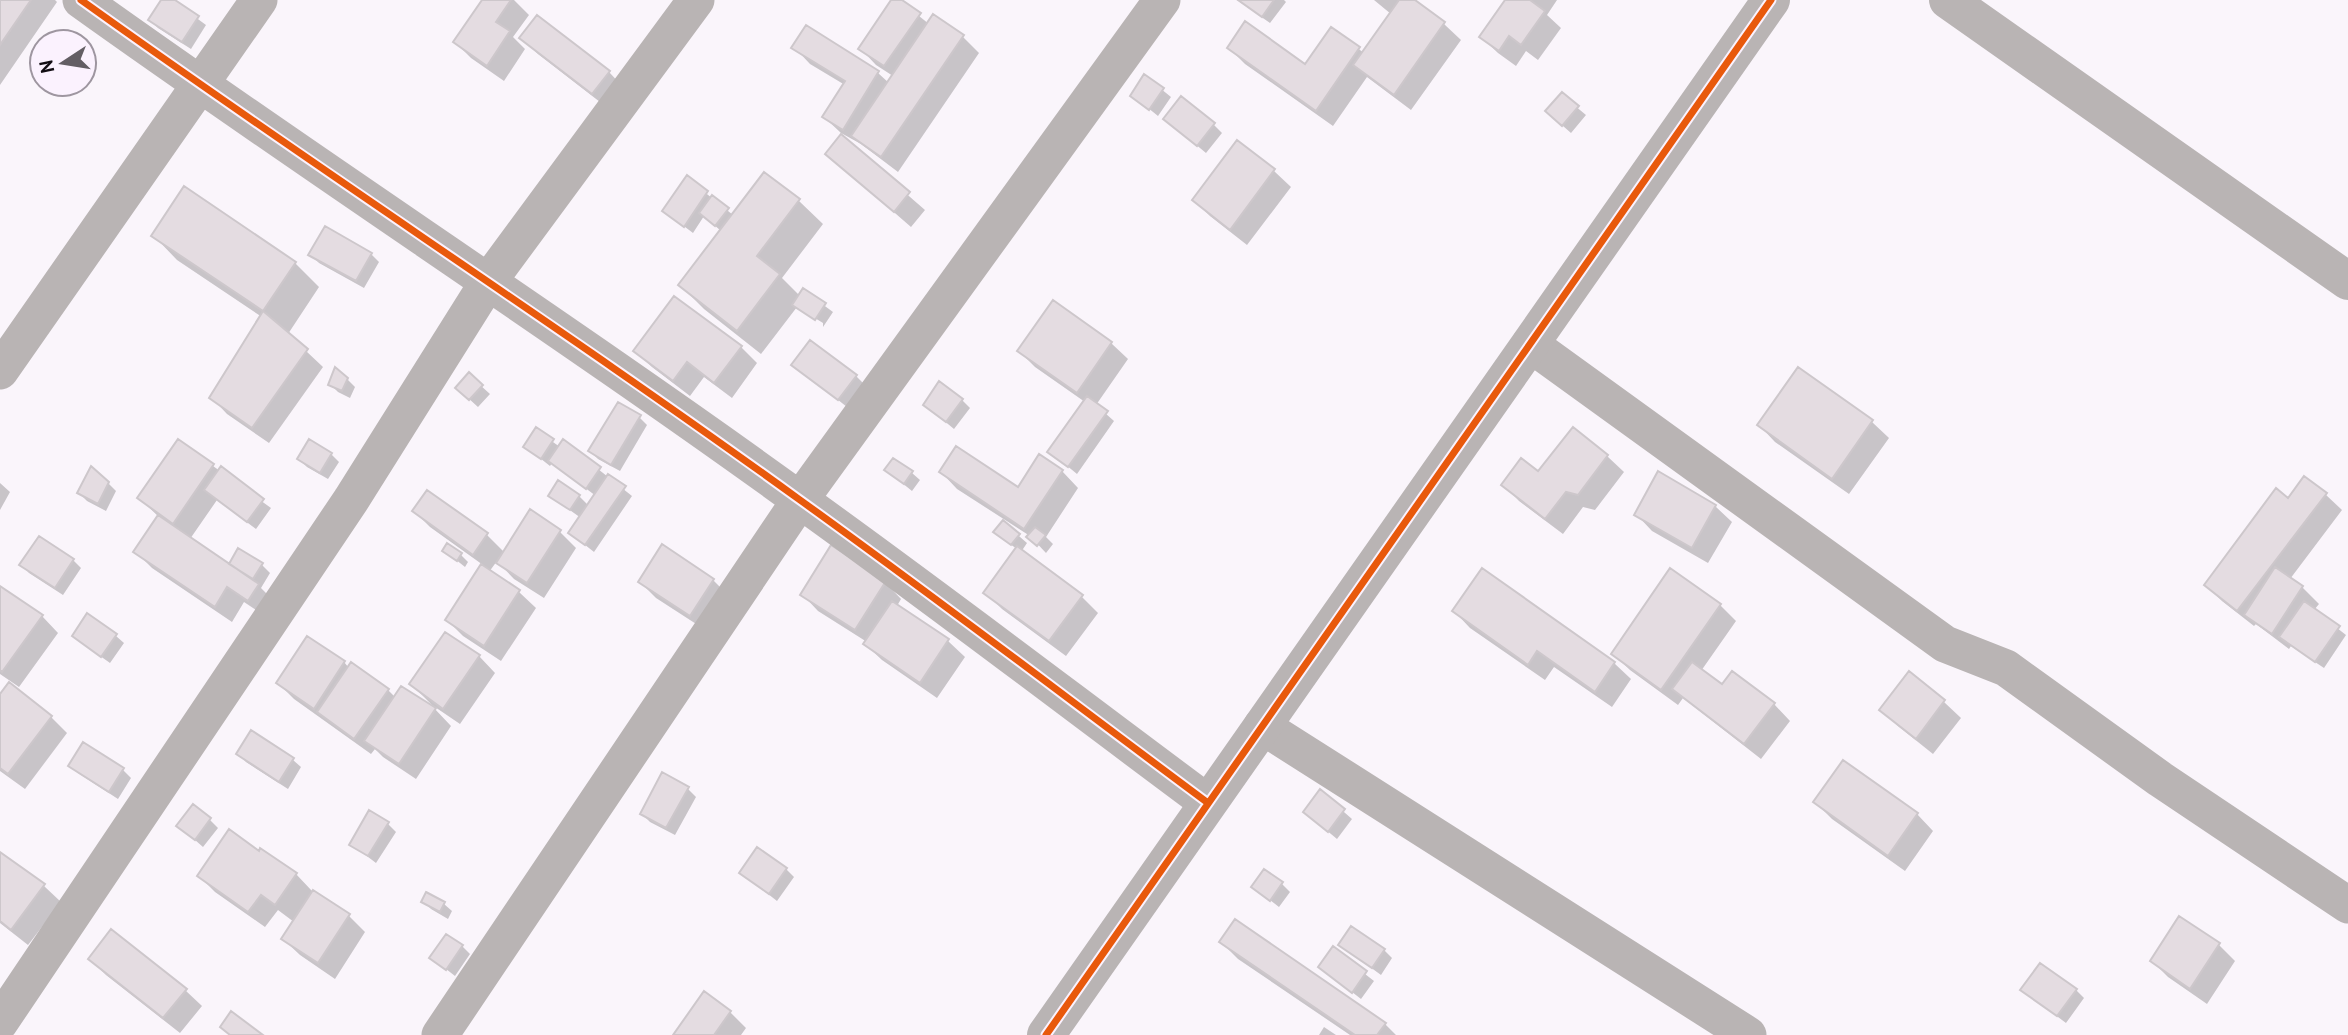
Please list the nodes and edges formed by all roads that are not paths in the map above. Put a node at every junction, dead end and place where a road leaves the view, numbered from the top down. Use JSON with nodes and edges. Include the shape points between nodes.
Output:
{"nodes":[{"id":1,"x":81,"y":0,"type":"edge"},
{"id":2,"x":260,"y":0,"type":"edge"},
{"id":3,"x":696,"y":0,"type":"edge"},
{"id":4,"x":1162,"y":0,"type":"edge"},
{"id":5,"x":1771,"y":0,"type":"edge"},
{"id":6,"x":1948,"y":0,"type":"edge"},
{"id":7,"x":199,"y":85,"type":"junction"},
{"id":8,"x":2348,"y":281,"type":"edge"},
{"id":9,"x":488,"y":282,"type":"junction"},
{"id":10,"x":1530,"y":344,"type":"junction"},
{"id":11,"x":0,"y":371,"type":"edge"},
{"id":12,"x":800,"y":500,"type":"junction"},
{"id":13,"x":1262,"y":726,"type":"junction"},
{"id":14,"x":1208,"y":803,"type":"junction"},
{"id":15,"x":2348,"y":905,"type":"edge"},
{"id":16,"x":0,"y":1021,"type":"edge"},
{"id":17,"x":1723,"y":1029,"type":"edge"},
{"id":18,"x":440,"y":1035,"type":"edge"},
{"id":19,"x":1046,"y":1035,"type":"edge"}],
"edges":[{"from":1,"to":7,"type":"street"},
{"from":2,"to":7,"type":"street"},
{"from":3,"to":9,"type":"street"},
{"from":4,"to":12,"type":"street"},
{"from":5,"to":10,"type":"street"},
{"from":6,"to":8,"type":"street"},
{"from":7,"to":9,"type":"street"},
{"from":7,"to":11,"type":"street"},
{"from":9,"to":12,"type":"street"},
{"from":9,"to":16,"type":"street","via":[[351,500]]},
{"from":10,"to":13,"type":"street"},
{"from":10,"to":15,"type":"street","via":[[1945,644],[2006,668],[2160,779]]},
{"from":12,"to":14,"type":"street"},
{"from":12,"to":18,"type":"street"},
{"from":13,"to":14,"type":"street"},
{"from":13,"to":17,"type":"street"},
{"from":14,"to":19,"type":"street"}]}
